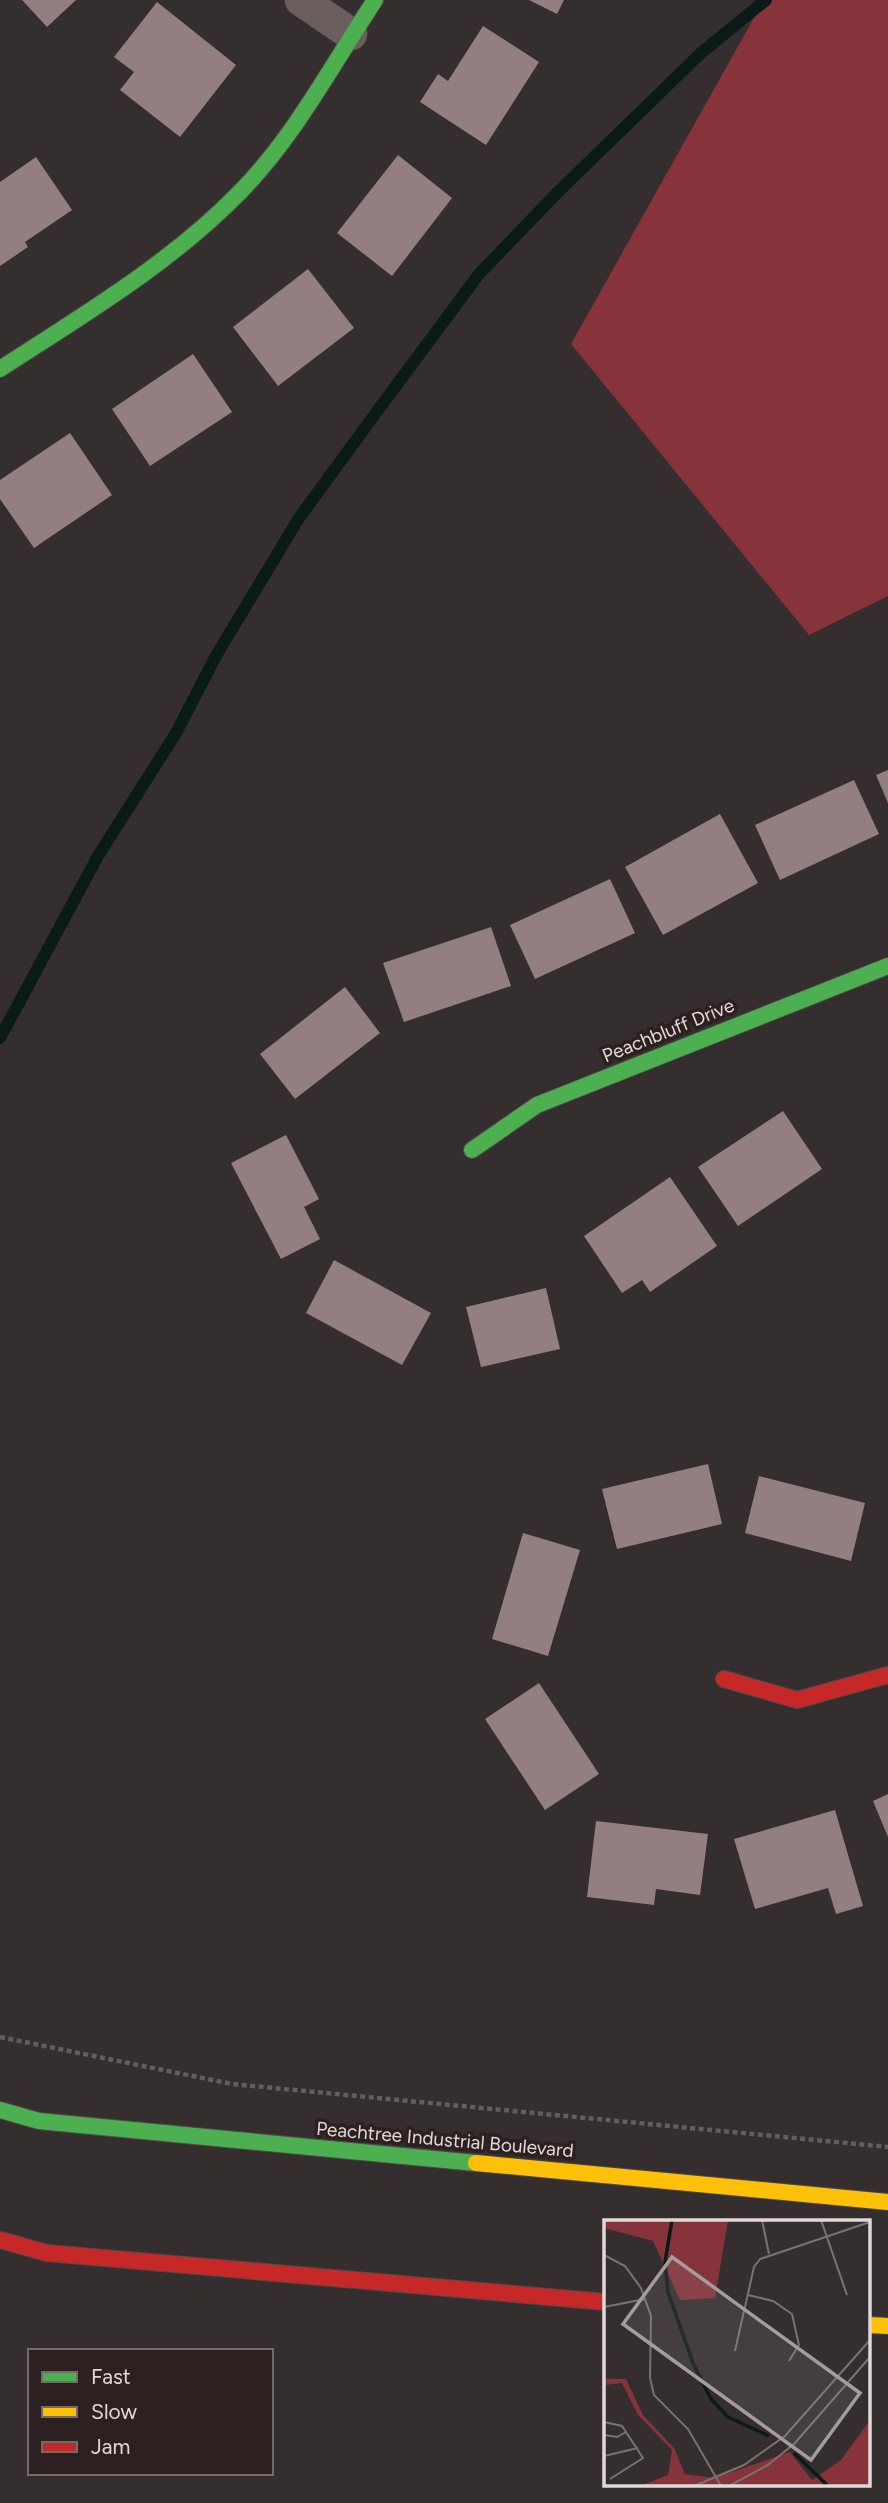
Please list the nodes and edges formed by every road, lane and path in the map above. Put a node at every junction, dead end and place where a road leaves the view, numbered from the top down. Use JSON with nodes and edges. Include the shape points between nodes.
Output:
{"nodes":[{"id":1,"x":301,"y":0,"type":"edge"},
{"id":2,"x":375,"y":0,"type":"edge"},
{"id":3,"x":351,"y":34,"type":"junction"},
{"id":4,"x":0,"y":369,"type":"edge"},
{"id":5,"x":888,"y":966,"type":"edge"},
{"id":6,"x":472,"y":1150,"type":"dead end"},
{"id":7,"x":888,"y":1675,"type":"edge"},
{"id":8,"x":724,"y":1679,"type":"dead end"},
{"id":9,"x":0,"y":2037,"type":"edge"},
{"id":10,"x":0,"y":2110,"type":"edge"},
{"id":11,"x":888,"y":2147,"type":"edge"},
{"id":12,"x":888,"y":2202,"type":"edge"},
{"id":13,"x":0,"y":2241,"type":"edge"},
{"id":14,"x":604,"y":2302,"type":"edge"},
{"id":15,"x":870,"y":2325,"type":"edge"},
{"id":16,"x":888,"y":2326,"type":"edge"}],
"edges":[{"from":1,"to":3,"type":"street"},
{"from":2,"to":3,"type":"main road"},
{"from":3,"to":4,"type":"main road","via":[[289,132],[240,191],[124,289]]},
{"from":5,"to":6,"type":"main road","name":"Peachbluff Drive","via":[[537,1105]]},
{"from":7,"to":8,"type":"main road","via":[[797,1700]]},
{"from":9,"to":11,"type":"path","via":[[232,2084]]},
{"from":10,"to":12,"type":"main road","name":"Peachtree Industrial Boulevard","via":[[39,2121]]},
{"from":13,"to":14,"type":"main road","via":[[47,2253]]},
{"from":15,"to":16,"type":"main road"}]}
